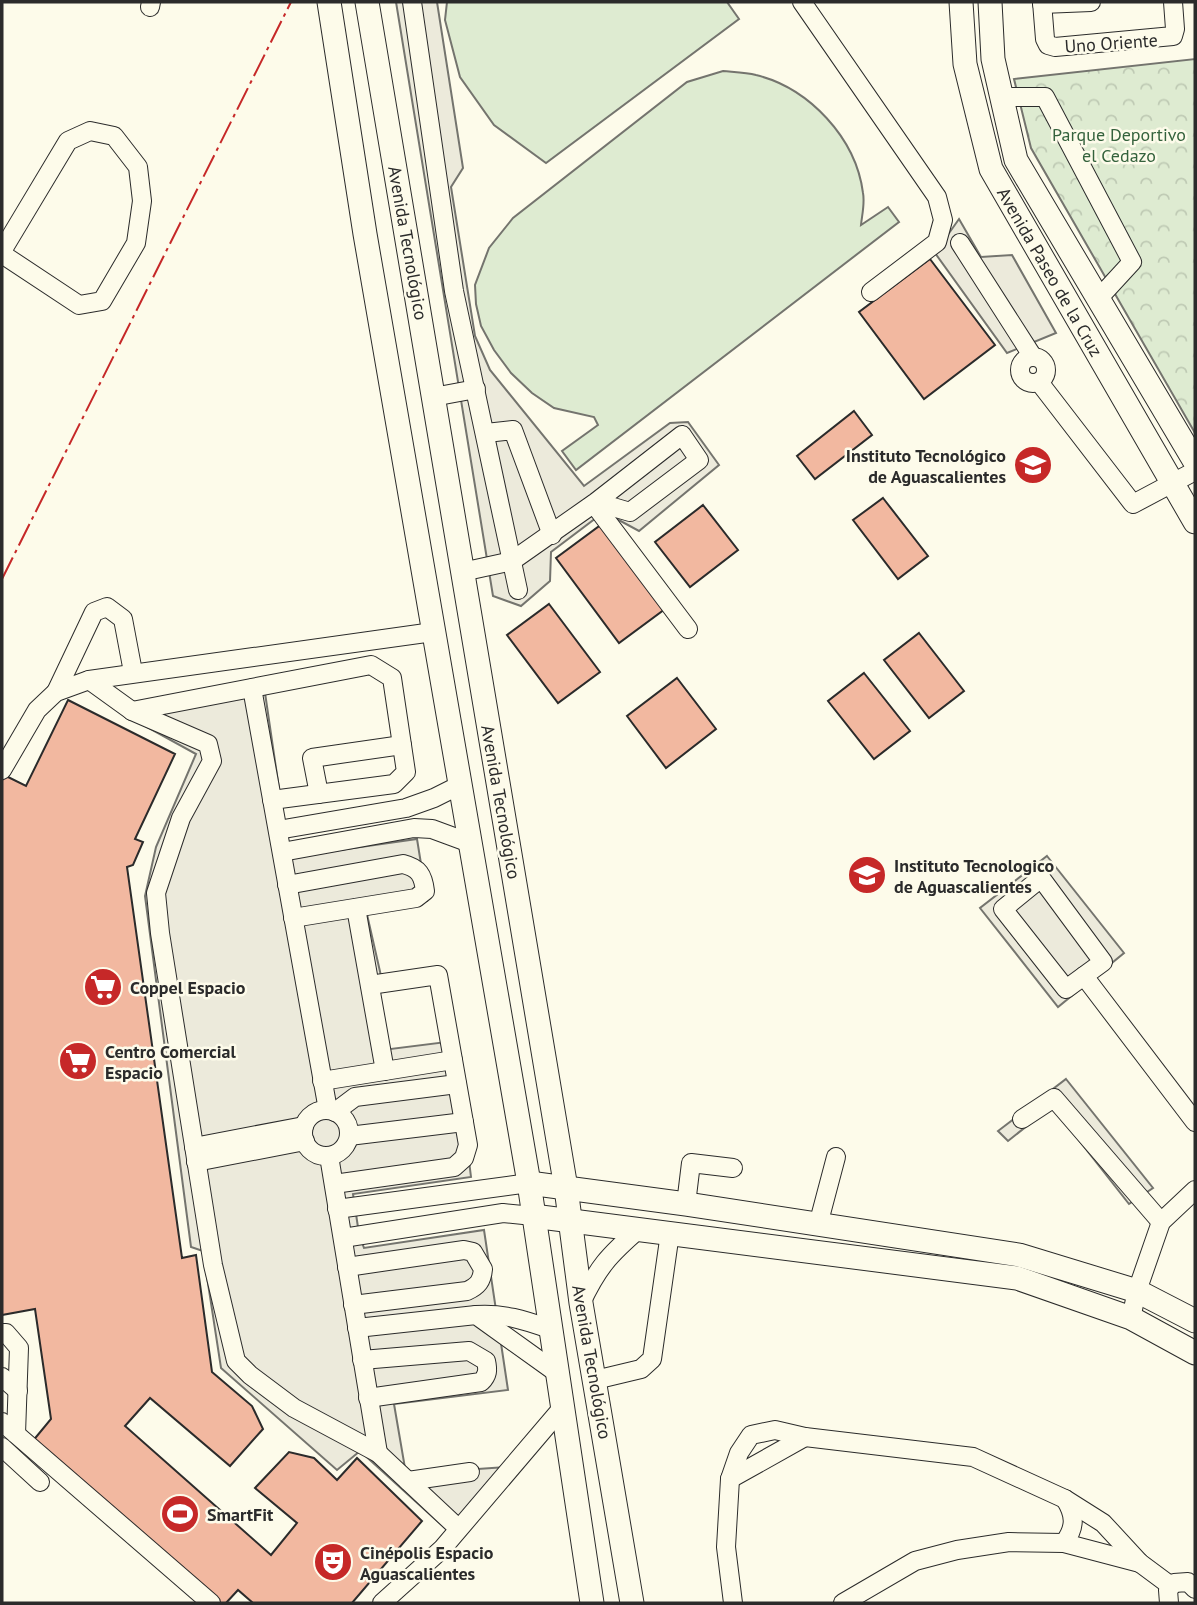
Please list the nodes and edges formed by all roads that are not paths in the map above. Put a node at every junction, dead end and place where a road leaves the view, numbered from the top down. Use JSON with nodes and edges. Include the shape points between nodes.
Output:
{"nodes":[{"id":1,"x":329,"y":2,"type":"edge"},
{"id":2,"x":367,"y":2,"type":"edge"},
{"id":3,"x":412,"y":2,"type":"edge"},
{"id":4,"x":802,"y":2,"type":"edge"},
{"id":5,"x":961,"y":2,"type":"edge"},
{"id":6,"x":990,"y":2,"type":"edge"},
{"id":7,"x":1091,"y":2,"type":"edge"},
{"id":8,"x":1174,"y":2,"type":"edge"},
{"id":9,"x":1042,"y":3,"type":"edge"},
{"id":10,"x":1002,"y":97,"type":"junction"},
{"id":11,"x":960,"y":243,"type":"dead end"},
{"id":12,"x":2,"y":252,"type":"edge"},
{"id":13,"x":871,"y":292,"type":"dead end"},
{"id":14,"x":1098,"y":299,"type":"junction"},
{"id":15,"x":476,"y":389,"type":"junction"},
{"id":16,"x":433,"y":397,"type":"junction"},
{"id":17,"x":486,"y":433,"type":"junction"},
{"id":18,"x":1195,"y":462,"type":"edge"},
{"id":19,"x":1195,"y":471,"type":"edge"},
{"id":20,"x":1174,"y":483,"type":"junction"},
{"id":21,"x":595,"y":503,"type":"junction"},
{"id":22,"x":1195,"y":522,"type":"edge"},
{"id":23,"x":552,"y":535,"type":"junction"},
{"id":24,"x":512,"y":561,"type":"junction"},
{"id":25,"x":463,"y":572,"type":"junction"},
{"id":26,"x":519,"y":590,"type":"dead end"},
{"id":27,"x":688,"y":629,"type":"dead end"},
{"id":28,"x":433,"y":632,"type":"junction"},
{"id":29,"x":133,"y":673,"type":"junction"},
{"id":30,"x":89,"y":680,"type":"junction"},
{"id":31,"x":253,"y":688,"type":"junction"},
{"id":32,"x":56,"y":692,"type":"junction"},
{"id":33,"x":132,"y":711,"type":"junction"},
{"id":34,"x":402,"y":745,"type":"junction"},
{"id":35,"x":2,"y":770,"type":"edge"},
{"id":36,"x":460,"y":785,"type":"junction"},
{"id":37,"x":319,"y":794,"type":"junction"},
{"id":38,"x":272,"y":800,"type":"junction"},
{"id":39,"x":278,"y":830,"type":"junction"},
{"id":40,"x":470,"y":843,"type":"junction"},
{"id":41,"x":282,"y":852,"type":"junction"},
{"id":42,"x":287,"y":885,"type":"junction"},
{"id":43,"x":356,"y":908,"type":"junction"},
{"id":44,"x":293,"y":918,"type":"junction"},
{"id":45,"x":1084,"y":976,"type":"junction"},
{"id":46,"x":370,"y":985,"type":"junction"},
{"id":47,"x":453,"y":1060,"type":"junction"},
{"id":48,"x":385,"y":1071,"type":"junction"},
{"id":49,"x":321,"y":1081,"type":"junction"},
{"id":50,"x":457,"y":1084,"type":"junction"},
{"id":51,"x":331,"y":1111,"type":"junction"},
{"id":52,"x":1022,"y":1119,"type":"dead end"},
{"id":53,"x":464,"y":1122,"type":"junction"},
{"id":54,"x":1195,"y":1122,"type":"edge"},
{"id":55,"x":304,"y":1134,"type":"junction"},
{"id":56,"x":349,"y":1136,"type":"junction"},
{"id":57,"x":195,"y":1155,"type":"junction"},
{"id":58,"x":329,"y":1156,"type":"junction"},
{"id":59,"x":836,"y":1157,"type":"dead end"},
{"id":60,"x":733,"y":1168,"type":"dead end"},
{"id":61,"x":530,"y":1183,"type":"junction"},
{"id":62,"x":334,"y":1184,"type":"junction"},
{"id":63,"x":566,"y":1188,"type":"junction"},
{"id":64,"x":1195,"y":1190,"type":"edge"},
{"id":65,"x":461,"y":1193,"type":"junction"},
{"id":66,"x":686,"y":1204,"type":"junction"},
{"id":67,"x":337,"y":1209,"type":"junction"},
{"id":68,"x":533,"y":1216,"type":"junction"},
{"id":69,"x":465,"y":1219,"type":"junction"},
{"id":70,"x":569,"y":1220,"type":"junction"},
{"id":71,"x":1161,"y":1222,"type":"junction"},
{"id":72,"x":818,"y":1225,"type":"junction"},
{"id":73,"x":639,"y":1229,"type":"junction"},
{"id":74,"x":670,"y":1233,"type":"junction"},
{"id":75,"x":343,"y":1238,"type":"junction"},
{"id":76,"x":347,"y":1267,"type":"junction"},
{"id":77,"x":1137,"y":1291,"type":"junction"},
{"id":78,"x":581,"y":1303,"type":"junction"},
{"id":79,"x":353,"y":1306,"type":"junction"},
{"id":80,"x":476,"y":1315,"type":"junction"},
{"id":81,"x":1130,"y":1318,"type":"junction"},
{"id":82,"x":1195,"y":1321,"type":"edge"},
{"id":83,"x":356,"y":1328,"type":"junction"},
{"id":84,"x":550,"y":1329,"type":"junction"},
{"id":85,"x":2,"y":1333,"type":"edge"},
{"id":86,"x":1195,"y":1353,"type":"edge"},
{"id":87,"x":362,"y":1360,"type":"junction"},
{"id":88,"x":557,"y":1374,"type":"junction"},
{"id":89,"x":2,"y":1377,"type":"edge"},
{"id":90,"x":595,"y":1380,"type":"junction"},
{"id":91,"x":18,"y":1391,"type":"junction"},
{"id":92,"x":368,"y":1398,"type":"junction"},
{"id":93,"x":562,"y":1408,"type":"junction"},
{"id":94,"x":2,"y":1422,"type":"edge"},
{"id":95,"x":16,"y":1434,"type":"junction"},
{"id":96,"x":806,"y":1437,"type":"junction"},
{"id":97,"x":2,"y":1447,"type":"edge"},
{"id":98,"x":378,"y":1453,"type":"junction"},
{"id":99,"x":470,"y":1472,"type":"dead end"},
{"id":100,"x":730,"y":1479,"type":"junction"},
{"id":101,"x":408,"y":1481,"type":"junction"},
{"id":102,"x":40,"y":1482,"type":"dead end"},
{"id":103,"x":1065,"y":1499,"type":"junction"},
{"id":104,"x":458,"y":1528,"type":"junction"},
{"id":105,"x":1064,"y":1543,"type":"junction"},
{"id":106,"x":1140,"y":1563,"type":"junction"},
{"id":107,"x":1195,"y":1589,"type":"edge"},
{"id":108,"x":1170,"y":1595,"type":"edge"},
{"id":109,"x":211,"y":1603,"type":"edge"},
{"id":110,"x":382,"y":1603,"type":"edge"},
{"id":111,"x":592,"y":1603,"type":"edge"},
{"id":112,"x":632,"y":1603,"type":"edge"},
{"id":113,"x":733,"y":1603,"type":"edge"},
{"id":114,"x":843,"y":1603,"type":"edge"}],
"edges":[{"from":1,"to":28,"type":"main road","name":"Avenida Tecnológico"},
{"from":2,"to":16,"type":"main road","name":"Avenida Tecnológico"},
{"from":3,"to":15,"type":"street","via":[[454,291]]},
{"from":4,"to":13,"type":"street","via":[[937,197],[943,220],[937,242]]},
{"from":5,"to":20,"type":"main road","name":"Avenida Paseo de la Cruz","via":[[965,64],[991,170]]},
{"from":6,"to":10,"type":"main road","name":"Avenida Paseo de la Cruz","via":[[993,59]]},
{"from":7,"to":9,"type":"street","name":"Uno Oriente"},
{"from":8,"to":9,"type":"street","name":"Uno Oriente","via":[[1173,36],[1055,47],[1045,39]]},
{"from":10,"to":14,"type":"main road","name":"Avenida Paseo de la Cruz","via":[[1016,160]]},
{"from":10,"to":14,"type":"street","via":[[1045,97],[1132,262]]},
{"from":11,"to":20,"type":"street","via":[[1033,357],[1021,363],[1026,381],[1039,382],[1133,504]]},
{"from":12,"to":12,"type":"street","via":[[79,305],[102,301],[136,243],[142,201],[138,167],[114,136],[90,131],[68,141]]},
{"from":14,"to":18,"type":"main road","name":"Avenida Paseo de la Cruz"},
{"from":15,"to":16,"type":"street"},
{"from":15,"to":17,"type":"street"},
{"from":16,"to":25,"type":"main road","name":"Avenida Tecnológico"},
{"from":17,"to":23,"type":"street","via":[[513,430]]},
{"from":17,"to":24,"type":"street"},
{"from":19,"to":20,"type":"street"},
{"from":20,"to":22,"type":"main road","name":"Avenida Paseo de la Cruz"},
{"from":21,"to":21,"type":"street","via":[[630,512],[699,460],[682,435]]},
{"from":21,"to":23,"type":"street"},
{"from":21,"to":27,"type":"street"},
{"from":23,"to":24,"type":"street"},
{"from":24,"to":25,"type":"street"},
{"from":24,"to":26,"type":"street"},
{"from":25,"to":63,"type":"main road","name":"Avenida Tecnológico"},
{"from":28,"to":29,"type":"street"},
{"from":28,"to":36,"type":"main road","name":"Avenida Tecnológico"},
{"from":29,"to":30,"type":"street"},
{"from":29,"to":32,"type":"street","via":[[123,619],[107,607],[94,612]]},
{"from":30,"to":32,"type":"street"},
{"from":30,"to":33,"type":"street"},
{"from":31,"to":33,"type":"street"},
{"from":31,"to":34,"type":"street","via":[[371,665],[392,678]]},
{"from":31,"to":38,"type":"street"},
{"from":32,"to":35,"type":"street","via":[[37,710]]},
{"from":33,"to":57,"type":"street","via":[[208,744],[212,761],[181,818],[156,893]]},
{"from":34,"to":37,"type":"street","via":[[406,772],[394,784]]},
{"from":34,"to":37,"type":"street","via":[[312,758]]},
{"from":36,"to":39,"type":"street","via":[[406,808]]},
{"from":36,"to":40,"type":"main road","name":"Avenida Tecnológico"},
{"from":37,"to":38,"type":"street"},
{"from":38,"to":39,"type":"street"},
{"from":39,"to":41,"type":"street"},
{"from":40,"to":41,"type":"street","via":[[432,828],[414,828]]},
{"from":40,"to":61,"type":"main road","name":"Avenida Tecnológico"},
{"from":41,"to":42,"type":"street"},
{"from":42,"to":43,"type":"street","via":[[403,864],[423,876],[425,891],[416,898]]},
{"from":42,"to":44,"type":"street"},
{"from":43,"to":44,"type":"street"},
{"from":43,"to":46,"type":"street"},
{"from":44,"to":49,"type":"street"},
{"from":45,"to":45,"type":"street","via":[[1103,962],[1041,878],[1003,909],[1066,989]]},
{"from":45,"to":54,"type":"street"},
{"from":46,"to":47,"type":"street","via":[[438,975]]},
{"from":46,"to":48,"type":"street"},
{"from":47,"to":48,"type":"street"},
{"from":47,"to":50,"type":"street"},
{"from":48,"to":49,"type":"street"},
{"from":49,"to":51,"type":"street"},
{"from":50,"to":51,"type":"street","via":[[355,1097]]},
{"from":50,"to":53,"type":"street"},
{"from":51,"to":55,"type":"street","via":[[313,1114]]},
{"from":51,"to":56,"type":"street","via":[[346,1121]]},
{"from":52,"to":71,"type":"street","via":[[1054,1098]]},
{"from":53,"to":56,"type":"street"},
{"from":53,"to":62,"type":"street","via":[[468,1145],[464,1158],[454,1167]]},
{"from":55,"to":57,"type":"street"},
{"from":55,"to":58,"type":"street","via":[[315,1153]]},
{"from":56,"to":58,"type":"street","via":[[342,1149]]},
{"from":57,"to":98,"type":"street","via":[[213,1265],[236,1361],[295,1408]]},
{"from":58,"to":62,"type":"street"},
{"from":59,"to":72,"type":"street"},
{"from":60,"to":66,"type":"street","via":[[691,1164]]},
{"from":61,"to":63,"type":"main road"},
{"from":61,"to":65,"type":"street"},
{"from":61,"to":68,"type":"main road","name":"Avenida Tecnológico"},
{"from":62,"to":67,"type":"street"},
{"from":63,"to":66,"type":"main road"},
{"from":63,"to":70,"type":"main road","name":"Avenida Tecnológico"},
{"from":64,"to":71,"type":"street"},
{"from":65,"to":67,"type":"street"},
{"from":65,"to":69,"type":"street"},
{"from":66,"to":72,"type":"main road"},
{"from":67,"to":75,"type":"street"},
{"from":68,"to":69,"type":"street","via":[[503,1213]]},
{"from":68,"to":70,"type":"main road"},
{"from":68,"to":84,"type":"main road","name":"Avenida Tecnológico"},
{"from":69,"to":75,"type":"street"},
{"from":70,"to":73,"type":"main road"},
{"from":70,"to":78,"type":"main road","name":"Avenida Tecnológico"},
{"from":71,"to":77,"type":"street"},
{"from":72,"to":77,"type":"main road","via":[[1019,1255]]},
{"from":73,"to":74,"type":"main road"},
{"from":73,"to":78,"type":"street","via":[[607,1257]]},
{"from":74,"to":81,"type":"main road","via":[[1017,1278]]},
{"from":74,"to":90,"type":"street","via":[[652,1359],[641,1369]]},
{"from":75,"to":76,"type":"street"},
{"from":76,"to":79,"type":"street"},
{"from":76,"to":79,"type":"street","via":[[464,1250],[473,1252],[483,1269],[482,1280],[467,1291]]},
{"from":77,"to":81,"type":"street"},
{"from":77,"to":82,"type":"main road"},
{"from":78,"to":90,"type":"main road","name":"Avenida Tecnológico"},
{"from":79,"to":83,"type":"street"},
{"from":80,"to":83,"type":"street"},
{"from":80,"to":84,"type":"street","via":[[496,1313]]},
{"from":80,"to":88,"type":"street"},
{"from":81,"to":86,"type":"main road"},
{"from":83,"to":87,"type":"street"},
{"from":84,"to":88,"type":"main road","name":"Avenida Tecnológico"},
{"from":85,"to":91,"type":"street","via":[[19,1348]]},
{"from":87,"to":92,"type":"street"},
{"from":87,"to":92,"type":"street","via":[[468,1350],[486,1361],[488,1370],[481,1382]]},
{"from":88,"to":93,"type":"main road","name":"Avenida Tecnológico"},
{"from":89,"to":91,"type":"street"},
{"from":90,"to":112,"type":"main road","name":"Avenida Tecnológico"},
{"from":91,"to":95,"type":"street"},
{"from":92,"to":98,"type":"street"},
{"from":93,"to":104,"type":"street"},
{"from":93,"to":111,"type":"main road","name":"Avenida Tecnológico"},
{"from":94,"to":95,"type":"street"},
{"from":95,"to":109,"type":"street"},
{"from":96,"to":100,"type":"street"},
{"from":96,"to":100,"type":"street","via":[[775,1430],[751,1435]]},
{"from":96,"to":103,"type":"street","via":[[973,1457]]},
{"from":97,"to":102,"type":"street"},
{"from":98,"to":101,"type":"street"},
{"from":99,"to":101,"type":"street"},
{"from":100,"to":113,"type":"street","via":[[726,1547]]},
{"from":101,"to":104,"type":"street"},
{"from":103,"to":105,"type":"street","via":[[1074,1521]]},
{"from":103,"to":106,"type":"street","via":[[1103,1522]]},
{"from":104,"to":110,"type":"street","via":[[442,1549]]},
{"from":105,"to":106,"type":"street"},
{"from":105,"to":114,"type":"street","via":[[1009,1542],[957,1550],[915,1562]]},
{"from":106,"to":108,"type":"street"},
{"from":107,"to":108,"type":"street","via":[[1184,1581]]}]}
